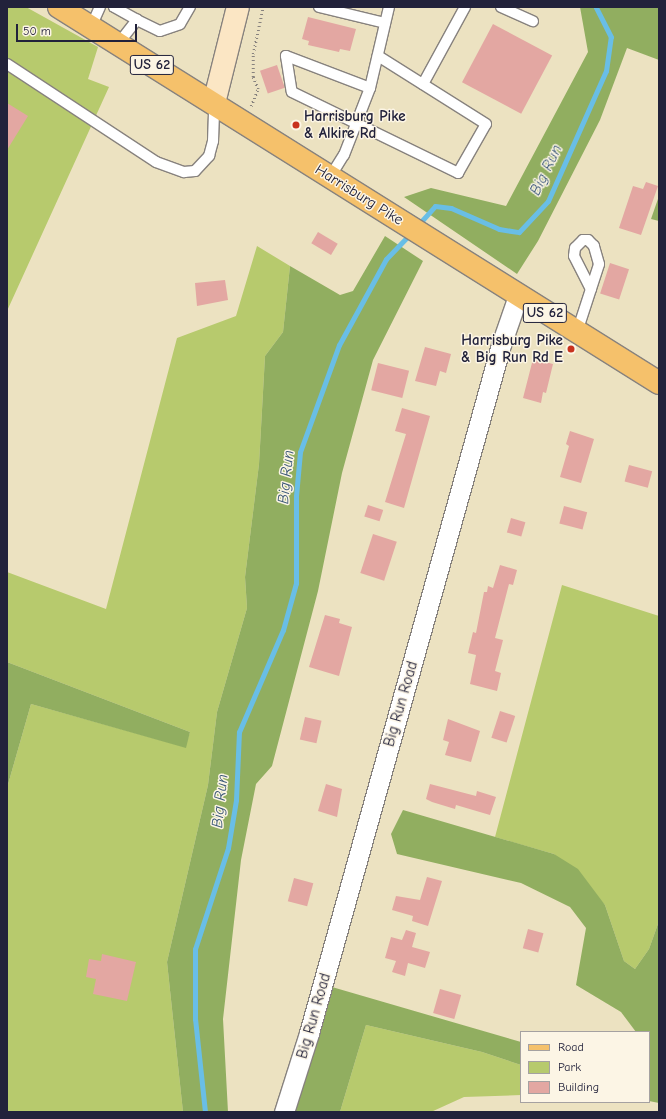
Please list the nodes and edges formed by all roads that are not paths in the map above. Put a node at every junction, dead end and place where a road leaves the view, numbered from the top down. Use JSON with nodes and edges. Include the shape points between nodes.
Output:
{"nodes":[{"id":1,"x":58,"y":7,"type":"edge"},
{"id":2,"x":100,"y":7,"type":"edge"},
{"id":3,"x":114,"y":7,"type":"edge"},
{"id":4,"x":190,"y":7,"type":"edge"},
{"id":5,"x":238,"y":7,"type":"edge"},
{"id":6,"x":319,"y":7,"type":"edge"},
{"id":7,"x":389,"y":7,"type":"edge"},
{"id":8,"x":465,"y":7,"type":"edge"},
{"id":9,"x":501,"y":7,"type":"edge"},
{"id":10,"x":137,"y":20,"type":"junction"},
{"id":11,"x":533,"y":21,"type":"dead end"},
{"id":12,"x":384,"y":23,"type":"junction"},
{"id":13,"x":91,"y":27,"type":"junction"},
{"id":14,"x":118,"y":44,"type":"junction"},
{"id":15,"x":378,"y":56,"type":"junction"},
{"id":16,"x":7,"y":64,"type":"edge"},
{"id":17,"x":423,"y":84,"type":"junction"},
{"id":18,"x":370,"y":88,"type":"junction"},
{"id":19,"x":214,"y":103,"type":"junction"},
{"id":20,"x":357,"y":124,"type":"junction"},
{"id":21,"x":330,"y":177,"type":"junction"},
{"id":22,"x":591,"y":289,"type":"dead end"},
{"id":23,"x":518,"y":296,"type":"junction"},
{"id":24,"x":577,"y":332,"type":"junction"},
{"id":25,"x":659,"y":383,"type":"edge"},
{"id":26,"x":284,"y":1112,"type":"edge"}],
"edges":[{"from":1,"to":13,"type":"main road","name":"Harrisburg Pike","number":"US 62"},
{"from":2,"to":13,"type":"lane"},
{"from":3,"to":10,"type":"lane"},
{"from":4,"to":10,"type":"lane","via":[[180,24],[160,31]]},
{"from":5,"to":19,"type":"main road"},
{"from":6,"to":12,"type":"lane"},
{"from":7,"to":12,"type":"lane"},
{"from":8,"to":17,"type":"lane"},
{"from":9,"to":11,"type":"lane"},
{"from":10,"to":14,"type":"lane"},
{"from":12,"to":15,"type":"lane"},
{"from":13,"to":14,"type":"main road","name":"Harrisburg Pike","number":"US 62"},
{"from":14,"to":19,"type":"main road","name":"Harrisburg Pike","number":"US 62"},
{"from":15,"to":17,"type":"lane"},
{"from":15,"to":18,"type":"lane"},
{"from":16,"to":19,"type":"lane","via":[[156,162],[184,172],[195,171],[209,156],[213,141]]},
{"from":17,"to":20,"type":"lane","via":[[486,124],[458,173]]},
{"from":18,"to":20,"type":"lane"},
{"from":18,"to":20,"type":"lane","via":[[286,56],[292,92]]},
{"from":19,"to":21,"type":"main road","name":"Harrisburg Pike","number":"US 62"},
{"from":20,"to":21,"type":"lane","via":[[344,155]]},
{"from":21,"to":23,"type":"main road","name":"Harrisburg Pike","number":"US 62"},
{"from":22,"to":24,"type":"lane"},
{"from":23,"to":24,"type":"main road","name":"Harrisburg Pike","number":"US 62"},
{"from":23,"to":26,"type":"street","name":"Big Run Road","via":[[501,344],[309,1033]]},
{"from":24,"to":25,"type":"main road","name":"Harrisburg Pike","number":"US 62"}]}
